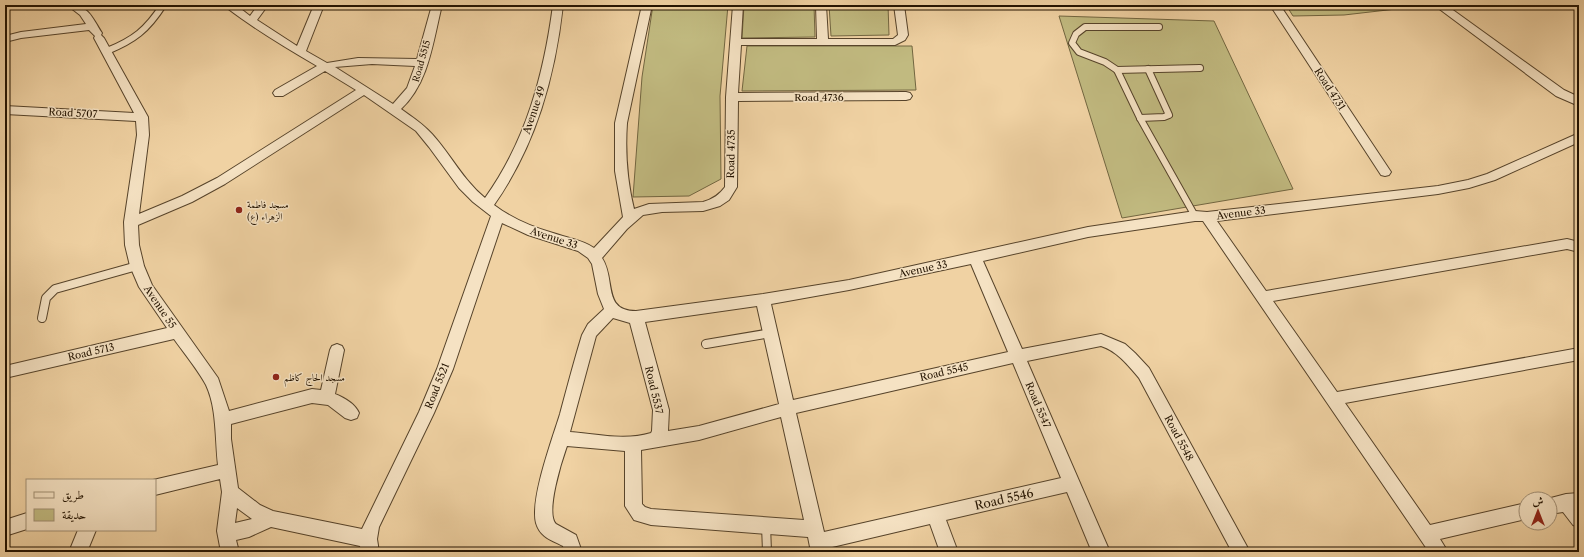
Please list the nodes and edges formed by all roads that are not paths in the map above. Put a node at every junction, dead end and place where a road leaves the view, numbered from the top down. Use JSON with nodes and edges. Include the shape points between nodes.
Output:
{"nodes":[{"id":1,"x":72,"y":5,"type":"edge"},
{"id":2,"x":163,"y":5,"type":"edge"},
{"id":3,"x":262,"y":5,"type":"edge"},
{"id":4,"x":319,"y":5,"type":"edge"},
{"id":5,"x":436,"y":5,"type":"edge"},
{"id":6,"x":558,"y":5,"type":"edge"},
{"id":7,"x":647,"y":5,"type":"edge"},
{"id":8,"x":738,"y":5,"type":"edge"},
{"id":9,"x":821,"y":5,"type":"edge"},
{"id":10,"x":899,"y":5,"type":"edge"},
{"id":11,"x":1275,"y":5,"type":"edge"},
{"id":12,"x":1439,"y":5,"type":"edge"},
{"id":13,"x":231,"y":6,"type":"edge"},
{"id":14,"x":251,"y":21,"type":"junction"},
{"id":15,"x":1159,"y":27,"type":"dead end"},
{"id":16,"x":97,"y":32,"type":"junction"},
{"id":17,"x":5,"y":39,"type":"edge"},
{"id":18,"x":822,"y":41,"type":"junction"},
{"id":19,"x":735,"y":42,"type":"junction"},
{"id":20,"x":107,"y":51,"type":"junction"},
{"id":21,"x":300,"y":53,"type":"junction"},
{"id":22,"x":422,"y":63,"type":"junction"},
{"id":23,"x":325,"y":67,"type":"junction"},
{"id":24,"x":1200,"y":68,"type":"dead end"},
{"id":25,"x":1148,"y":69,"type":"junction"},
{"id":26,"x":1117,"y":70,"type":"junction"},
{"id":27,"x":361,"y":88,"type":"junction"},
{"id":28,"x":279,"y":93,"type":"dead end"},
{"id":29,"x":1560,"y":93,"type":"junction"},
{"id":30,"x":906,"y":96,"type":"dead end"},
{"id":31,"x":732,"y":97,"type":"junction"},
{"id":32,"x":1579,"y":102,"type":"edge"},
{"id":33,"x":5,"y":110,"type":"edge"},
{"id":34,"x":393,"y":110,"type":"junction"},
{"id":35,"x":1579,"y":112,"type":"edge"},
{"id":36,"x":142,"y":117,"type":"junction"},
{"id":37,"x":1140,"y":118,"type":"junction"},
{"id":38,"x":1579,"y":137,"type":"edge"},
{"id":39,"x":1385,"y":172,"type":"dead end"},
{"id":40,"x":486,"y":206,"type":"junction"},
{"id":41,"x":498,"y":216,"type":"junction"},
{"id":42,"x":1201,"y":216,"type":"junction"},
{"id":43,"x":630,"y":219,"type":"junction"},
{"id":44,"x":131,"y":222,"type":"junction"},
{"id":45,"x":1579,"y":246,"type":"edge"},
{"id":46,"x":596,"y":256,"type":"junction"},
{"id":47,"x":975,"y":258,"type":"junction"},
{"id":48,"x":137,"y":266,"type":"junction"},
{"id":49,"x":1263,"y":297,"type":"junction"},
{"id":50,"x":763,"y":300,"type":"junction"},
{"id":51,"x":612,"y":310,"type":"junction"},
{"id":52,"x":636,"y":317,"type":"junction"},
{"id":53,"x":42,"y":318,"type":"dead end"},
{"id":54,"x":177,"y":332,"type":"junction"},
{"id":55,"x":771,"y":333,"type":"junction"},
{"id":56,"x":1101,"y":340,"type":"joint"},
{"id":57,"x":706,"y":344,"type":"dead end"},
{"id":58,"x":337,"y":350,"type":"dead end"},
{"id":59,"x":1579,"y":354,"type":"edge"},
{"id":60,"x":1018,"y":356,"type":"junction"},
{"id":61,"x":5,"y":372,"type":"edge"},
{"id":62,"x":327,"y":396,"type":"junction"},
{"id":63,"x":1333,"y":399,"type":"junction"},
{"id":64,"x":788,"y":408,"type":"junction"},
{"id":65,"x":351,"y":413,"type":"dead end"},
{"id":66,"x":223,"y":419,"type":"junction"},
{"id":67,"x":561,"y":438,"type":"junction"},
{"id":68,"x":656,"y":439,"type":"junction"},
{"id":69,"x":633,"y":443,"type":"junction"},
{"id":70,"x":227,"y":470,"type":"junction"},
{"id":71,"x":1071,"y":483,"type":"junction"},
{"id":72,"x":156,"y":488,"type":"edge"},
{"id":73,"x":230,"y":492,"type":"junction"},
{"id":74,"x":1565,"y":503,"type":"edge"},
{"id":75,"x":1518,"y":513,"type":"edge"},
{"id":76,"x":936,"y":515,"type":"junction"},
{"id":77,"x":271,"y":519,"type":"junction"},
{"id":78,"x":1579,"y":519,"type":"edge"},
{"id":79,"x":26,"y":521,"type":"edge"},
{"id":80,"x":766,"y":525,"type":"junction"},
{"id":81,"x":5,"y":528,"type":"edge"},
{"id":82,"x":87,"y":531,"type":"edge"},
{"id":83,"x":226,"y":531,"type":"junction"},
{"id":84,"x":1427,"y":534,"type":"junction"},
{"id":85,"x":818,"y":541,"type":"edge"},
{"id":86,"x":369,"y":545,"type":"edge"},
{"id":87,"x":78,"y":552,"type":"edge"},
{"id":88,"x":230,"y":552,"type":"edge"},
{"id":89,"x":573,"y":552,"type":"edge"},
{"id":90,"x":767,"y":552,"type":"edge"},
{"id":91,"x":949,"y":552,"type":"edge"},
{"id":92,"x":1101,"y":552,"type":"edge"},
{"id":93,"x":1240,"y":552,"type":"edge"},
{"id":94,"x":1439,"y":552,"type":"edge"}],
"edges":[{"from":1,"to":16,"type":"street","name":"Avenue 55","via":[[84,14]]},
{"from":2,"to":20,"type":"lane","via":[[151,24],[138,36]]},
{"from":3,"to":14,"type":"street"},
{"from":4,"to":21,"type":"street"},
{"from":5,"to":22,"type":"street","name":"Road 5515"},
{"from":6,"to":40,"type":"street","name":"Avenue 49","via":[[549,61],[532,120],[513,164]]},
{"from":7,"to":43,"type":"street","via":[[621,123],[621,180]]},
{"from":8,"to":19,"type":"street","name":"Road 4735"},
{"from":9,"to":18,"type":"street"},
{"from":10,"to":18,"type":"street","via":[[903,35],[895,42]]},
{"from":11,"to":39,"type":"street","name":"Road 4731"},
{"from":12,"to":29,"type":"street"},
{"from":13,"to":14,"type":"street","name":"Avenue 33"},
{"from":14,"to":21,"type":"street","name":"Avenue 33"},
{"from":15,"to":26,"type":"lane","via":[[1088,27],[1078,31],[1072,40],[1075,49]]},
{"from":16,"to":17,"type":"street","via":[[21,35]]},
{"from":16,"to":20,"type":"street","name":"Avenue 55"},
{"from":18,"to":19,"type":"street"},
{"from":19,"to":31,"type":"street","name":"Road 4735"},
{"from":20,"to":36,"type":"street","name":"Avenue 55"},
{"from":21,"to":23,"type":"street","name":"Avenue 33"},
{"from":22,"to":23,"type":"street","via":[[351,62]]},
{"from":22,"to":34,"type":"street","name":"Road 5515","via":[[411,93]]},
{"from":23,"to":27,"type":"street","name":"Avenue 33"},
{"from":23,"to":28,"type":"street"},
{"from":24,"to":25,"type":"lane"},
{"from":25,"to":26,"type":"lane"},
{"from":25,"to":37,"type":"lane","via":[[1169,115]]},
{"from":26,"to":37,"type":"lane"},
{"from":27,"to":34,"type":"street","name":"Avenue 33"},
{"from":27,"to":44,"type":"street","via":[[215,184],[187,199]]},
{"from":29,"to":32,"type":"street"},
{"from":29,"to":35,"type":"street"},
{"from":30,"to":31,"type":"street","name":"Road 4736"},
{"from":31,"to":43,"type":"street","name":"Road 4735","via":[[731,187],[725,198],[706,206],[645,209]]},
{"from":33,"to":36,"type":"street","name":"Road 5707"},
{"from":34,"to":40,"type":"street","name":"Avenue 33","via":[[422,131],[464,185]]},
{"from":36,"to":44,"type":"street","name":"Avenue 55","via":[[143,135]]},
{"from":37,"to":42,"type":"lane"},
{"from":38,"to":42,"type":"street","name":"Avenue 33","via":[[1470,184],[1438,190]]},
{"from":40,"to":41,"type":"street","name":"Avenue 33"},
{"from":41,"to":46,"type":"street","name":"Avenue 33","via":[[518,226],[583,247]]},
{"from":41,"to":86,"type":"street","name":"Road 5521","via":[[445,368],[372,526]]},
{"from":42,"to":47,"type":"street","name":"Avenue 33","via":[[1088,232]]},
{"from":42,"to":49,"type":"street"},
{"from":43,"to":46,"type":"street","name":"Road 4735"},
{"from":44,"to":48,"type":"street","name":"Avenue 55","via":[[132,245]]},
{"from":45,"to":49,"type":"street","via":[[1567,244]]},
{"from":46,"to":51,"type":"street","via":[[606,302]]},
{"from":47,"to":50,"type":"street","name":"Avenue 33"},
{"from":47,"to":60,"type":"street","name":"Road 5547"},
{"from":48,"to":53,"type":"lane","via":[[48,292]]},
{"from":48,"to":54,"type":"street","name":"Avenue 55","via":[[146,287]]},
{"from":49,"to":63,"type":"street"},
{"from":50,"to":52,"type":"street","name":"Avenue 33"},
{"from":50,"to":55,"type":"street"},
{"from":51,"to":52,"type":"street","name":"Avenue 33","via":[[621,316]]},
{"from":51,"to":67,"type":"street","via":[[589,335]]},
{"from":52,"to":68,"type":"street","name":"Road 5537","via":[[661,410],[660,431]]},
{"from":54,"to":61,"type":"street","name":"Road 5713"},
{"from":54,"to":66,"type":"street","name":"Avenue 55","via":[[213,383]]},
{"from":55,"to":57,"type":"lane"},
{"from":55,"to":64,"type":"street"},
{"from":56,"to":60,"type":"street","name":"Road 5545"},
{"from":56,"to":93,"type":"street","name":"Road 5548","via":[[1119,347],[1144,373]]},
{"from":58,"to":62,"type":"street"},
{"from":59,"to":63,"type":"street"},
{"from":60,"to":64,"type":"street","name":"Road 5545"},
{"from":60,"to":71,"type":"street","name":"Road 5547"},
{"from":62,"to":65,"type":"street"},
{"from":62,"to":66,"type":"street","via":[[304,397]]},
{"from":63,"to":84,"type":"street"},
{"from":64,"to":68,"type":"street","name":"Road 5545","via":[[699,433]]},
{"from":64,"to":85,"type":"street"},
{"from":66,"to":70,"type":"street","name":"Avenue 55"},
{"from":67,"to":69,"type":"street"},
{"from":67,"to":89,"type":"street","via":[[550,475],[544,523],[552,532],[570,541]]},
{"from":68,"to":69,"type":"street"},
{"from":69,"to":80,"type":"street","name":"Road 5546","via":[[634,506],[640,514],[651,517]]},
{"from":70,"to":72,"type":"street"},
{"from":70,"to":73,"type":"street","name":"Avenue 55"},
{"from":71,"to":76,"type":"street","name":"Road 5546"},
{"from":71,"to":92,"type":"street","name":"Road 5547"},
{"from":73,"to":77,"type":"street","via":[[254,511]]},
{"from":73,"to":83,"type":"street","name":"Avenue 55"},
{"from":74,"to":78,"type":"street"},
{"from":75,"to":84,"type":"street"},
{"from":76,"to":85,"type":"street","name":"Road 5546"},
{"from":76,"to":91,"type":"street"},
{"from":77,"to":83,"type":"street","via":[[235,533]]},
{"from":77,"to":86,"type":"street"},
{"from":79,"to":81,"type":"street"},
{"from":80,"to":85,"type":"street","name":"Road 5546"},
{"from":80,"to":90,"type":"lane"},
{"from":82,"to":87,"type":"street"},
{"from":83,"to":88,"type":"street","name":"Avenue 55"},
{"from":84,"to":94,"type":"street"}]}
